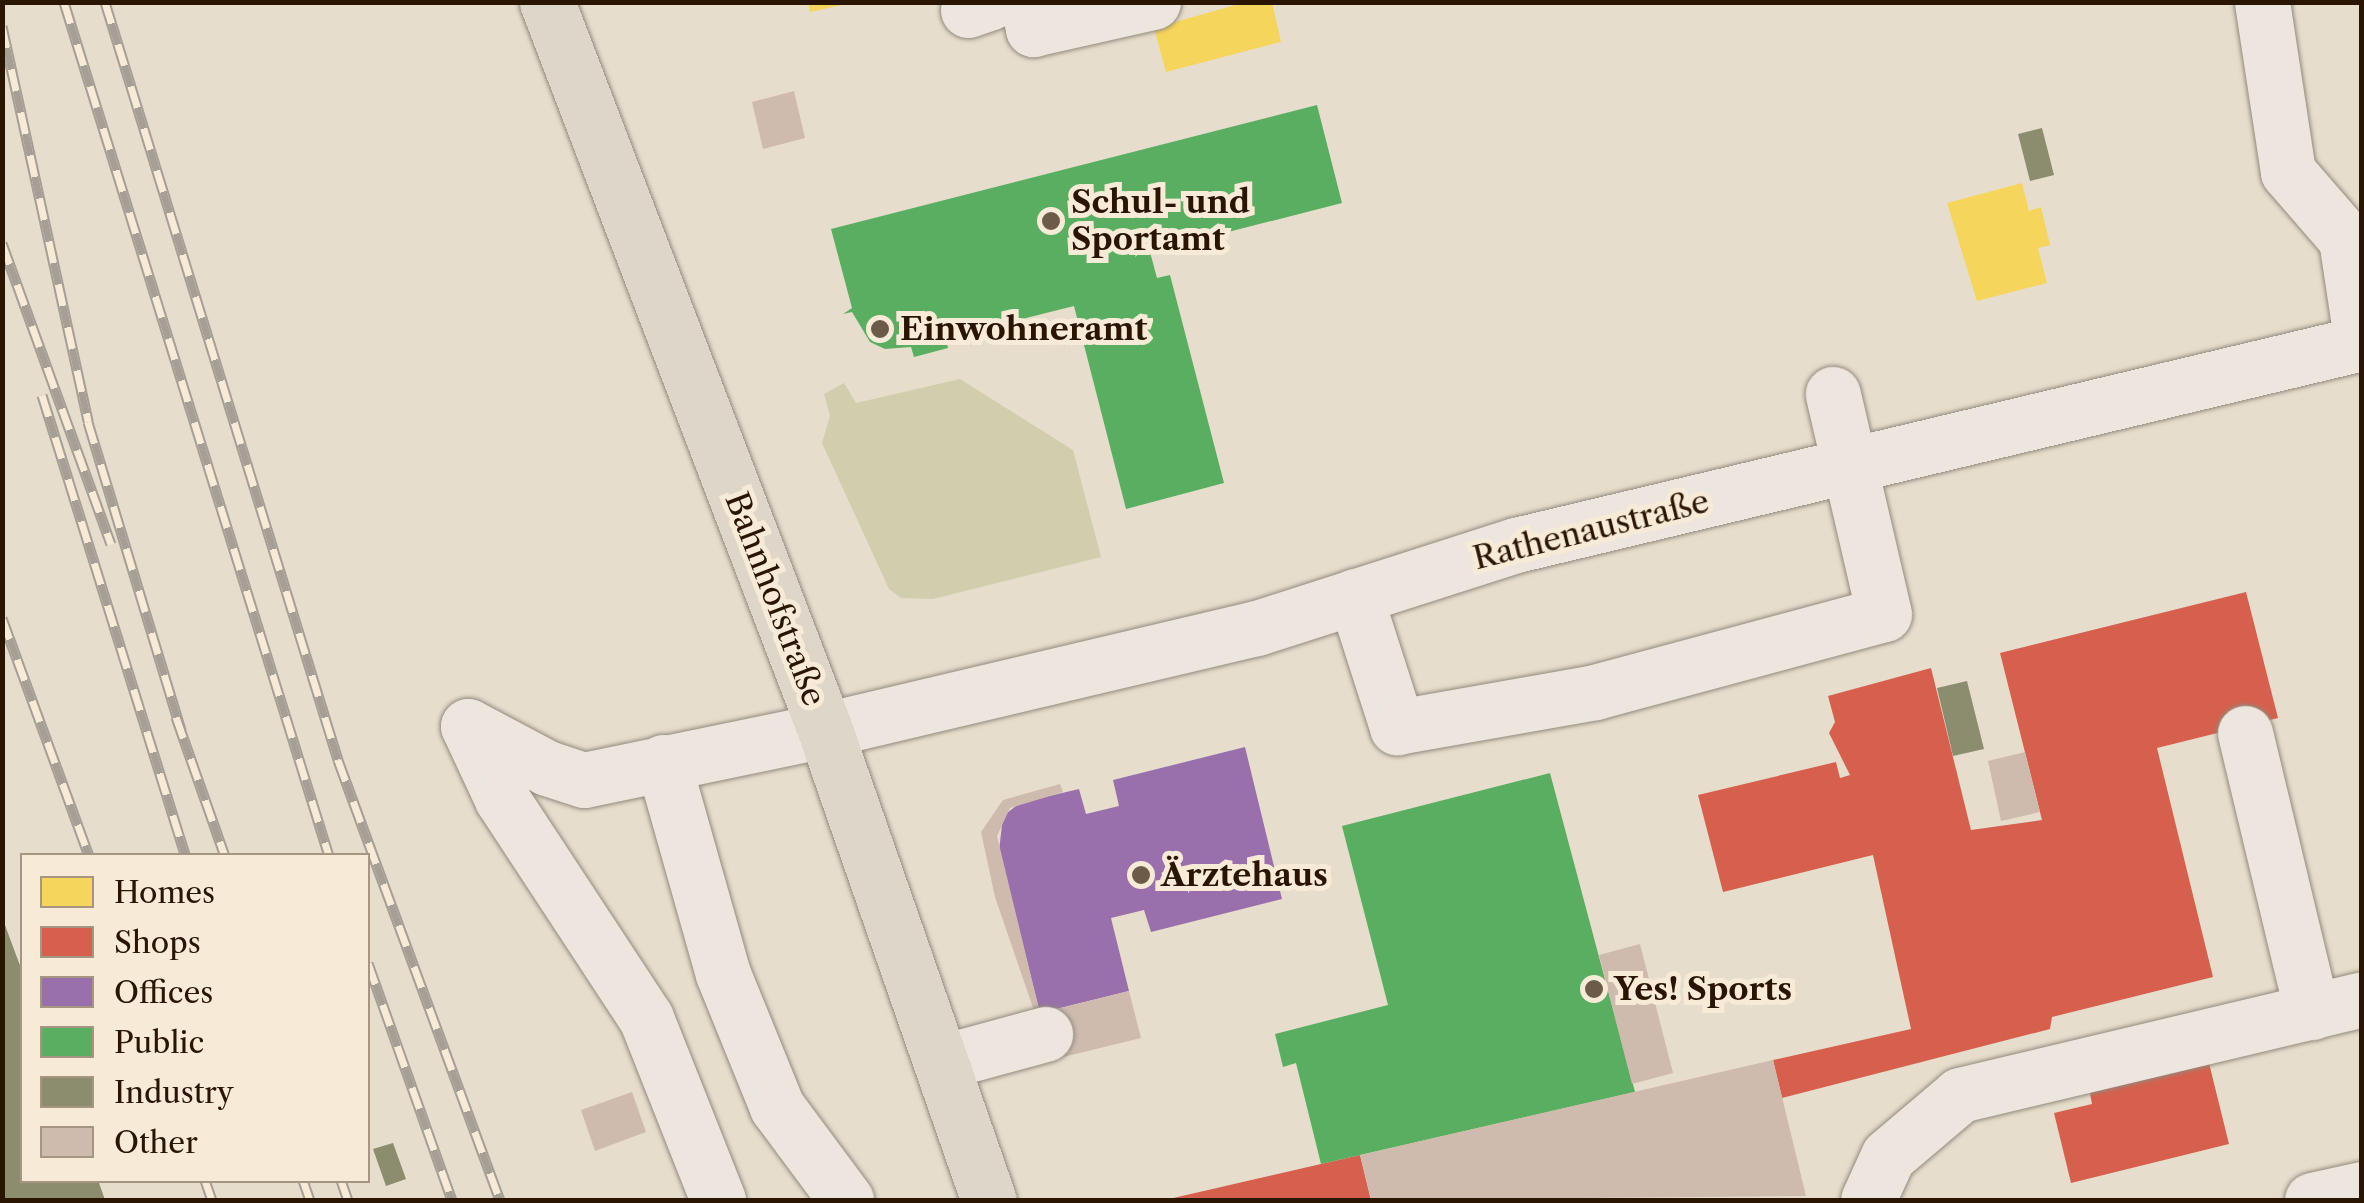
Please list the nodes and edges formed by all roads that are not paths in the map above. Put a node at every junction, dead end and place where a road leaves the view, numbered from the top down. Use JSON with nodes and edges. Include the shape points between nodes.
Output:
{"nodes":[{"id":1,"x":547,"y":2,"type":"edge"},
{"id":2,"x":1027,"y":2,"type":"edge"},
{"id":3,"x":2262,"y":2,"type":"edge"},
{"id":4,"x":1147,"y":3,"type":"edge"},
{"id":5,"x":2361,"y":344,"type":"edge"},
{"id":6,"x":1834,"y":394,"type":"dead end"},
{"id":7,"x":1847,"y":468,"type":"junction"},
{"id":8,"x":1355,"y":596,"type":"junction"},
{"id":9,"x":825,"y":730,"type":"junction"},
{"id":10,"x":2245,"y":733,"type":"dead end"},
{"id":11,"x":663,"y":762,"type":"junction"},
{"id":12,"x":2337,"y":1005,"type":"edge"},
{"id":13,"x":1045,"y":1034,"type":"dead end"},
{"id":14,"x":942,"y":1062,"type":"junction"},
{"id":15,"x":2362,"y":1189,"type":"edge"},
{"id":16,"x":715,"y":1194,"type":"edge"},
{"id":17,"x":846,"y":1200,"type":"edge"},
{"id":18,"x":989,"y":1200,"type":"edge"},
{"id":19,"x":1868,"y":1200,"type":"edge"},
{"id":20,"x":2312,"y":1200,"type":"edge"}],
"edges":[{"from":1,"to":9,"type":"main road","name":"Bahnhofstraße"},
{"from":2,"to":4,"type":"street","via":[[1033,29]]},
{"from":3,"to":5,"type":"street","via":[[2288,172],[2346,240]]},
{"from":5,"to":7,"type":"street","name":"Rathenaustraße"},
{"from":6,"to":7,"type":"street"},
{"from":7,"to":8,"type":"street","name":"Rathenaustraße","via":[[1516,545]]},
{"from":7,"to":8,"type":"street","via":[[1884,614],[1595,692],[1397,727]]},
{"from":8,"to":9,"type":"street","name":"Rathenaustraße","via":[[1257,628]]},
{"from":9,"to":11,"type":"street","name":"Rathenaustraße"},
{"from":9,"to":14,"type":"main road","name":"Bahnhofstraße"},
{"from":10,"to":12,"type":"street"},
{"from":11,"to":16,"type":"street","name":"Rathenaustraße","via":[[584,780],[468,726],[502,798],[646,1018]]},
{"from":11,"to":17,"type":"street","via":[[723,974],[777,1107]]},
{"from":12,"to":19,"type":"street","via":[[1960,1094],[1888,1156]]},
{"from":13,"to":14,"type":"street"},
{"from":14,"to":18,"type":"main road","name":"Bahnhofstraße"},
{"from":15,"to":20,"type":"street"}]}
